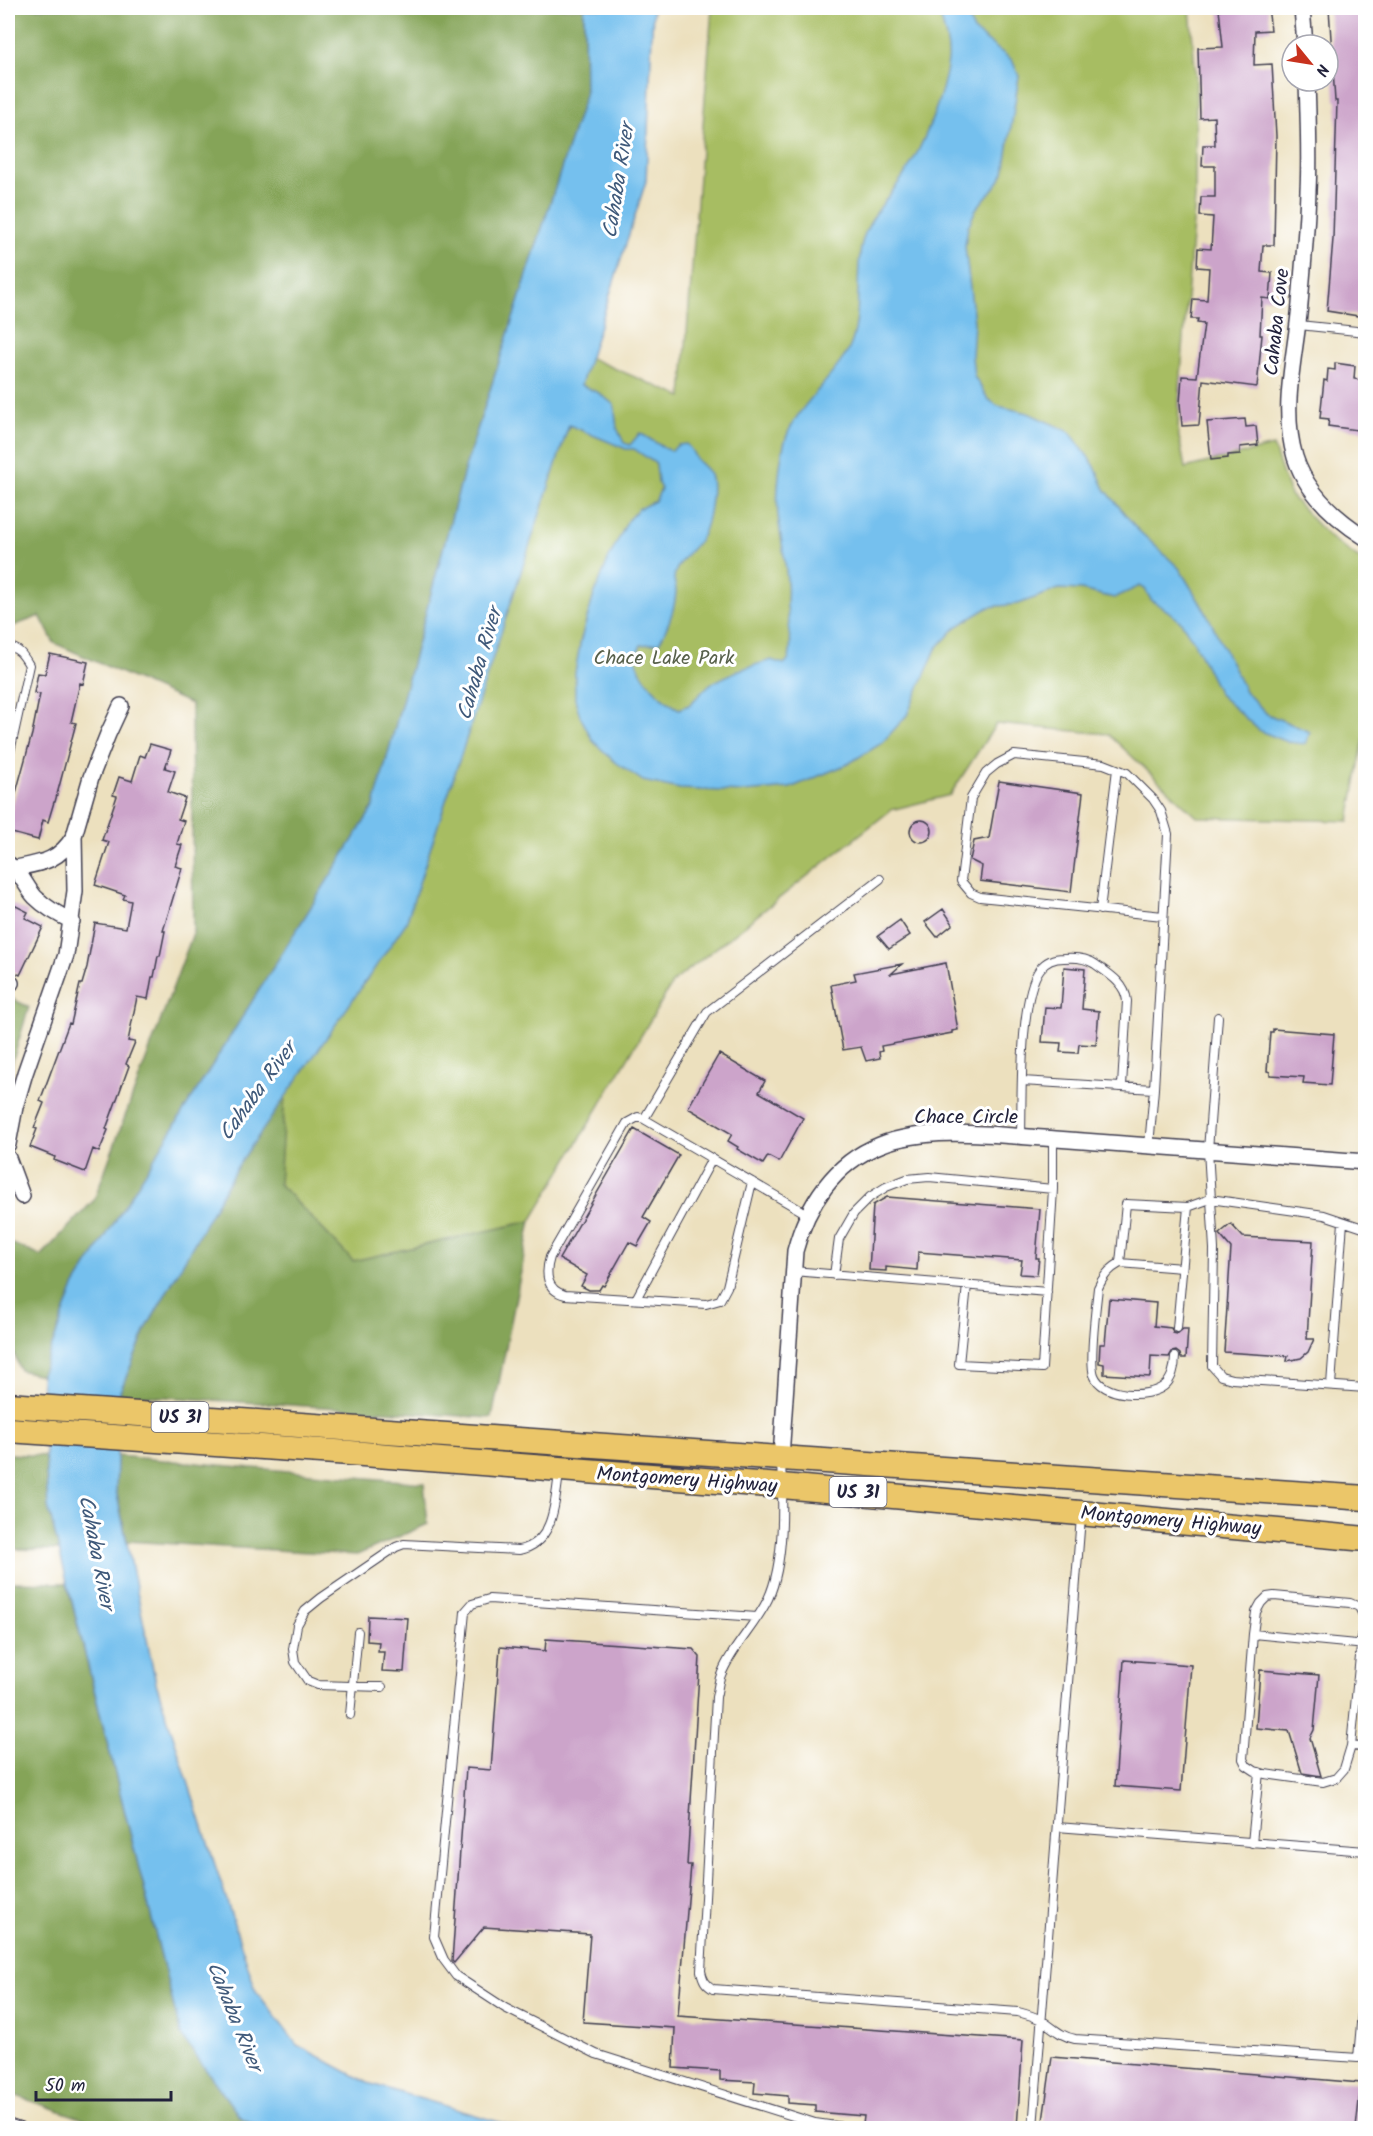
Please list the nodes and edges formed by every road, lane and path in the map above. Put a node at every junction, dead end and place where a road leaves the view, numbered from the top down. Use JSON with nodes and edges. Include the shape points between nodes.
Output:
{"nodes":[{"id":1,"x":1302,"y":8,"type":"edge"},
{"id":2,"x":1304,"y":33,"type":"edge"},
{"id":3,"x":1307,"y":93,"type":"edge"},
{"id":4,"x":1299,"y":325,"type":"junction"},
{"id":5,"x":1365,"y":333,"type":"edge"},
{"id":6,"x":1365,"y":538,"type":"edge"},
{"id":7,"x":8,"y":647,"type":"edge"},
{"id":8,"x":121,"y":706,"type":"dead end"},
{"id":9,"x":9,"y":749,"type":"edge"},
{"id":10,"x":8,"y":761,"type":"edge"},
{"id":11,"x":1117,"y":769,"type":"junction"},
{"id":12,"x":74,"y":836,"type":"junction"},
{"id":13,"x":12,"y":866,"type":"edge"},
{"id":14,"x":880,"y":879,"type":"dead end"},
{"id":15,"x":1100,"y":909,"type":"junction"},
{"id":16,"x":1164,"y":916,"type":"junction"},
{"id":17,"x":72,"y":921,"type":"junction"},
{"id":18,"x":1218,"y":1017,"type":"dead end"},
{"id":19,"x":1022,"y":1081,"type":"junction"},
{"id":20,"x":1122,"y":1086,"type":"junction"},
{"id":21,"x":1154,"y":1089,"type":"junction"},
{"id":22,"x":644,"y":1119,"type":"junction"},
{"id":23,"x":1021,"y":1137,"type":"junction"},
{"id":24,"x":1053,"y":1139,"type":"junction"},
{"id":25,"x":8,"y":1144,"type":"edge"},
{"id":26,"x":1149,"y":1146,"type":"junction"},
{"id":27,"x":1208,"y":1150,"type":"junction"},
{"id":28,"x":8,"y":1158,"type":"edge"},
{"id":29,"x":712,"y":1159,"type":"junction"},
{"id":30,"x":1365,"y":1162,"type":"edge"},
{"id":31,"x":752,"y":1182,"type":"junction"},
{"id":32,"x":1053,"y":1189,"type":"junction"},
{"id":33,"x":22,"y":1196,"type":"dead end"},
{"id":34,"x":1210,"y":1199,"type":"junction"},
{"id":35,"x":1188,"y":1208,"type":"junction"},
{"id":36,"x":807,"y":1214,"type":"junction"},
{"id":37,"x":1343,"y":1222,"type":"junction"},
{"id":38,"x":1365,"y":1229,"type":"edge"},
{"id":39,"x":1120,"y":1263,"type":"junction"},
{"id":40,"x":1182,"y":1268,"type":"junction"},
{"id":41,"x":794,"y":1271,"type":"junction"},
{"id":42,"x":834,"y":1275,"type":"junction"},
{"id":43,"x":967,"y":1285,"type":"junction"},
{"id":44,"x":1047,"y":1292,"type":"junction"},
{"id":45,"x":636,"y":1299,"type":"junction"},
{"id":46,"x":1177,"y":1328,"type":"dead end"},
{"id":47,"x":1175,"y":1358,"type":"dead end"},
{"id":48,"x":1331,"y":1385,"type":"junction"},
{"id":49,"x":1365,"y":1388,"type":"edge"},
{"id":50,"x":8,"y":1405,"type":"edge"},
{"id":51,"x":8,"y":1430,"type":"edge"},
{"id":52,"x":351,"y":1441,"type":"junction"},
{"id":53,"x":781,"y":1457,"type":"junction"},
{"id":54,"x":560,"y":1469,"type":"junction"},
{"id":55,"x":782,"y":1486,"type":"junction"},
{"id":56,"x":1365,"y":1498,"type":"edge"},
{"id":57,"x":1082,"y":1512,"type":"junction"},
{"id":58,"x":1365,"y":1539,"type":"edge"},
{"id":59,"x":757,"y":1617,"type":"junction"},
{"id":60,"x":358,"y":1632,"type":"dead end"},
{"id":61,"x":1253,"y":1634,"type":"junction"},
{"id":62,"x":1364,"y":1645,"type":"edge"},
{"id":63,"x":353,"y":1686,"type":"junction"},
{"id":64,"x":382,"y":1687,"type":"dead end"},
{"id":65,"x":350,"y":1715,"type":"dead end"},
{"id":66,"x":1351,"y":1746,"type":"junction"},
{"id":67,"x":1365,"y":1747,"type":"edge"},
{"id":68,"x":1259,"y":1772,"type":"junction"},
{"id":69,"x":1057,"y":1827,"type":"junction"},
{"id":70,"x":1252,"y":1843,"type":"junction"},
{"id":71,"x":1365,"y":1851,"type":"edge"},
{"id":72,"x":1365,"y":1967,"type":"edge"},
{"id":73,"x":1042,"y":2020,"type":"junction"},
{"id":74,"x":1362,"y":2058,"type":"edge"},
{"id":75,"x":8,"y":2123,"type":"edge"},
{"id":76,"x":23,"y":2128,"type":"edge"},
{"id":77,"x":850,"y":2128,"type":"edge"},
{"id":78,"x":1033,"y":2128,"type":"edge"}],
"edges":[{"from":1,"to":2,"type":"street"},
{"from":3,"to":4,"type":"street","name":"Cahaba Cove","via":[[1308,189]]},
{"from":4,"to":5,"type":"lane"},
{"from":4,"to":6,"type":"street","name":"Cahaba Cove","via":[[1288,424],[1295,458],[1314,493]]},
{"from":7,"to":9,"type":"lane","via":[[14,647],[29,665]]},
{"from":8,"to":12,"type":"street","via":[[91,777]]},
{"from":9,"to":10,"type":"lane"},
{"from":11,"to":15,"type":"lane"},
{"from":11,"to":15,"type":"lane","via":[[1104,764],[1014,755],[986,773],[971,798],[961,881],[971,893]]},
{"from":11,"to":16,"type":"lane","via":[[1140,785],[1161,811],[1168,834]]},
{"from":12,"to":13,"type":"street","via":[[63,852],[50,860]]},
{"from":12,"to":17,"type":"street"},
{"from":13,"to":17,"type":"street","via":[[36,897]]},
{"from":14,"to":22,"type":"lane","via":[[707,1012]]},
{"from":15,"to":16,"type":"lane"},
{"from":16,"to":21,"type":"lane"},
{"from":17,"to":25,"type":"street","via":[[66,955],[25,1073]]},
{"from":18,"to":27,"type":"lane"},
{"from":19,"to":20,"type":"lane"},
{"from":19,"to":20,"type":"lane","via":[[1030,989],[1046,963],[1066,957],[1093,963],[1126,993]]},
{"from":19,"to":23,"type":"lane"},
{"from":20,"to":21,"type":"lane"},
{"from":21,"to":26,"type":"lane"},
{"from":22,"to":29,"type":"lane"},
{"from":22,"to":45,"type":"lane","via":[[638,1117],[627,1123],[550,1257],[547,1269],[552,1289],[558,1293]]},
{"from":23,"to":24,"type":"street","name":"Chace Circle"},
{"from":23,"to":36,"type":"street","name":"Chace Circle","via":[[925,1134],[880,1145],[829,1180]]},
{"from":24,"to":26,"type":"street","name":"Chace Circle"},
{"from":24,"to":32,"type":"lane"},
{"from":26,"to":27,"type":"street","name":"Chace Circle"},
{"from":27,"to":30,"type":"street","name":"Chace Circle"},
{"from":27,"to":34,"type":"lane"},
{"from":28,"to":33,"type":"street"},
{"from":29,"to":31,"type":"lane"},
{"from":29,"to":45,"type":"lane"},
{"from":31,"to":36,"type":"lane"},
{"from":31,"to":45,"type":"lane","via":[[727,1287],[720,1300],[706,1304]]},
{"from":32,"to":42,"type":"lane","via":[[929,1177],[907,1179],[886,1187],[870,1197],[845,1225]]},
{"from":32,"to":44,"type":"lane"},
{"from":34,"to":35,"type":"lane"},
{"from":34,"to":37,"type":"lane","via":[[1324,1215]]},
{"from":34,"to":48,"type":"lane","via":[[1214,1370],[1232,1379]]},
{"from":35,"to":39,"type":"lane","via":[[1126,1204]]},
{"from":35,"to":40,"type":"lane"},
{"from":36,"to":41,"type":"street","name":"Chace Circle","via":[[795,1251]]},
{"from":37,"to":38,"type":"lane"},
{"from":37,"to":48,"type":"lane"},
{"from":39,"to":40,"type":"lane"},
{"from":39,"to":47,"type":"lane","via":[[1102,1277],[1098,1288],[1092,1363],[1098,1382],[1113,1391],[1144,1393],[1164,1386],[1171,1377]]},
{"from":40,"to":46,"type":"lane"},
{"from":41,"to":42,"type":"lane"},
{"from":41,"to":53,"type":"street","name":"Chace Circle"},
{"from":42,"to":43,"type":"lane"},
{"from":43,"to":44,"type":"lane"},
{"from":43,"to":44,"type":"lane","via":[[959,1364],[1042,1368]]},
{"from":48,"to":49,"type":"lane"},
{"from":50,"to":52,"type":"main road","name":"Montgomery Highway","number":"US 31"},
{"from":51,"to":52,"type":"main road","name":"Montgomery Highway","number":"US 31"},
{"from":52,"to":53,"type":"main road","name":"Montgomery Highway","number":"US 31"},
{"from":52,"to":54,"type":"main road","name":"Montgomery Highway","number":"US 31"},
{"from":53,"to":55,"type":"lane"},
{"from":53,"to":56,"type":"main road","name":"Montgomery Highway","number":"US 31"},
{"from":54,"to":55,"type":"main road","name":"Montgomery Highway","number":"US 31"},
{"from":54,"to":63,"type":"lane","via":[[547,1529],[530,1548],[404,1544],[305,1611],[297,1624],[293,1649],[300,1672],[318,1685]]},
{"from":55,"to":57,"type":"main road","name":"Montgomery Highway","number":"US 31"},
{"from":55,"to":59,"type":"lane","via":[[777,1571],[768,1600]]},
{"from":57,"to":58,"type":"main road","name":"Montgomery Highway","number":"US 31"},
{"from":57,"to":69,"type":"lane"},
{"from":59,"to":73,"type":"lane","via":[[720,1676],[716,1697],[703,1980],[713,1989],[1018,2012]]},
{"from":59,"to":77,"type":"lane","via":[[489,1599],[472,1604],[465,1612],[434,1937],[456,1976],[505,2008],[596,2054],[815,2123]]},
{"from":60,"to":63,"type":"lane"},
{"from":61,"to":62,"type":"lane"},
{"from":61,"to":62,"type":"lane","via":[[1256,1612],[1267,1597],[1350,1603],[1359,1607],[1364,1617]]},
{"from":61,"to":68,"type":"lane","via":[[1243,1759]]},
{"from":62,"to":66,"type":"lane"},
{"from":63,"to":64,"type":"lane"},
{"from":63,"to":65,"type":"lane"},
{"from":66,"to":67,"type":"lane"},
{"from":66,"to":68,"type":"lane","via":[[1344,1769],[1336,1778],[1323,1782]]},
{"from":68,"to":70,"type":"lane"},
{"from":69,"to":70,"type":"lane"},
{"from":69,"to":73,"type":"lane"},
{"from":70,"to":71,"type":"lane"},
{"from":72,"to":74,"type":"lane"},
{"from":73,"to":74,"type":"lane","via":[[1054,2032],[1075,2039]]},
{"from":73,"to":78,"type":"lane"},
{"from":75,"to":76,"type":"lane"}]}
